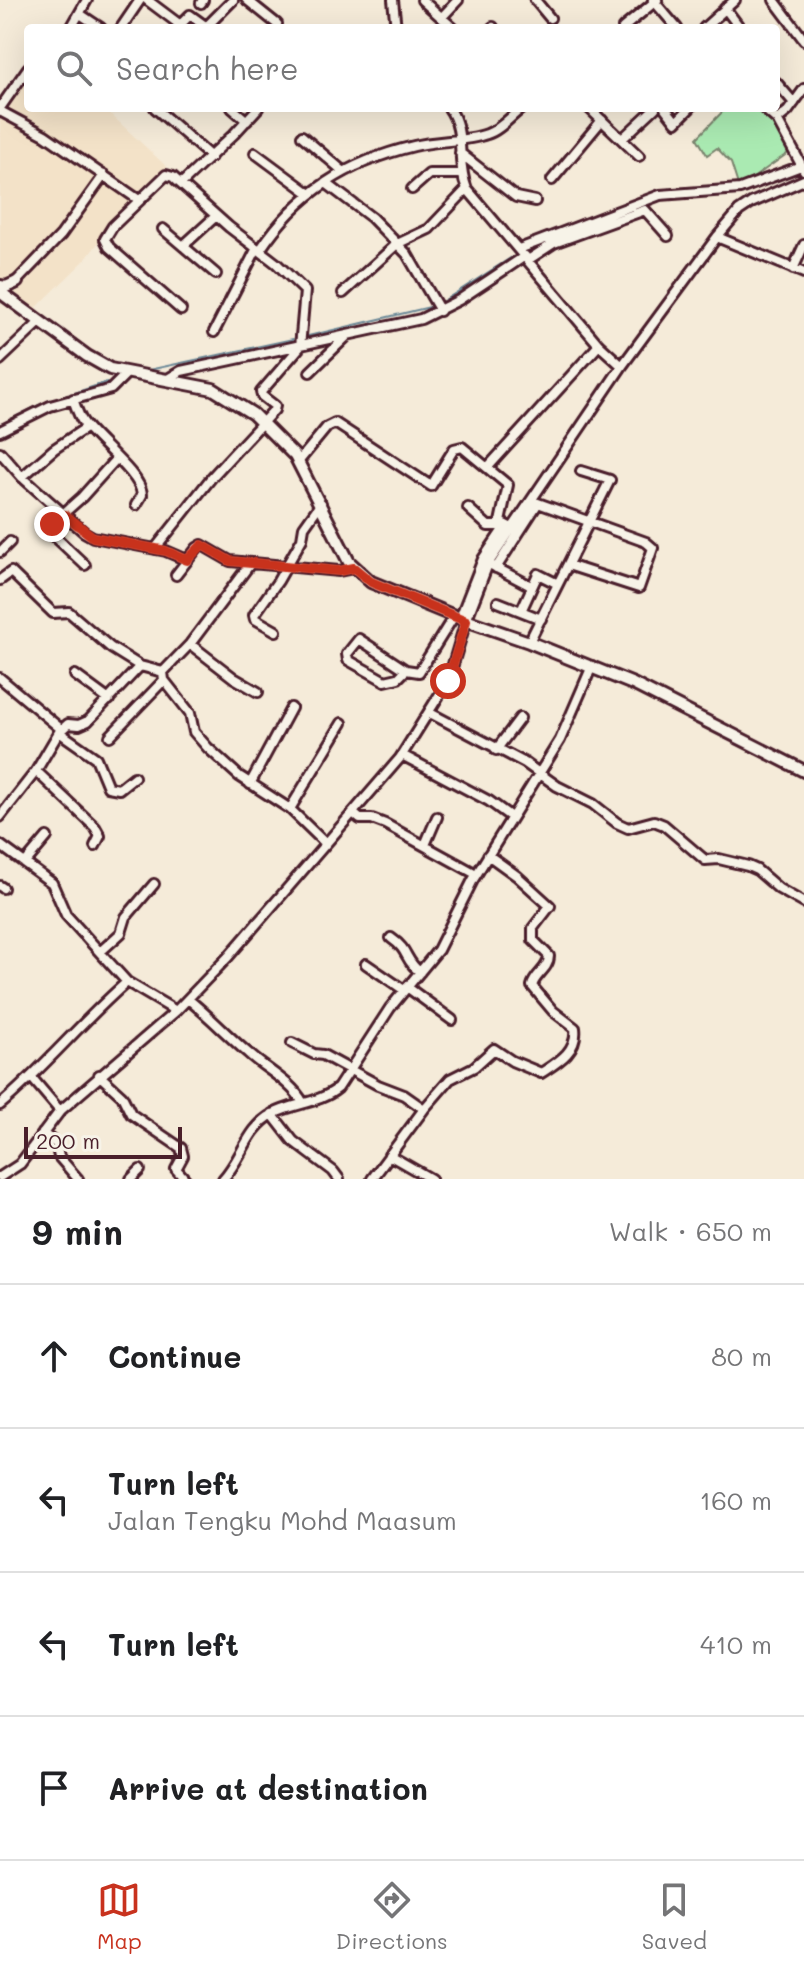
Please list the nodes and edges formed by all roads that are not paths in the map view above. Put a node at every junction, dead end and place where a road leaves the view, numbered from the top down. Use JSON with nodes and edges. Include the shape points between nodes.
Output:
{"nodes":[{"id":1,"x":87,"y":0,"type":"edge"},
{"id":2,"x":140,"y":0,"type":"edge"},
{"id":3,"x":147,"y":0,"type":"edge"},
{"id":4,"x":233,"y":0,"type":"edge"},
{"id":5,"x":247,"y":0,"type":"edge"},
{"id":6,"x":264,"y":0,"type":"edge"},
{"id":7,"x":393,"y":0,"type":"edge"},
{"id":8,"x":422,"y":0,"type":"edge"},
{"id":9,"x":458,"y":0,"type":"edge"},
{"id":10,"x":535,"y":0,"type":"edge"},
{"id":11,"x":735,"y":0,"type":"edge"},
{"id":12,"x":774,"y":0,"type":"edge"},
{"id":13,"x":655,"y":1,"type":"edge"},
{"id":14,"x":258,"y":8,"type":"junction"},
{"id":15,"x":725,"y":8,"type":"junction"},
{"id":16,"x":80,"y":14,"type":"junction"},
{"id":17,"x":442,"y":17,"type":"junction"},
{"id":18,"x":550,"y":18,"type":"dead end"},
{"id":19,"x":74,"y":24,"type":"edge"},
{"id":20,"x":95,"y":24,"type":"edge"},
{"id":21,"x":124,"y":24,"type":"edge"},
{"id":22,"x":176,"y":24,"type":"edge"},
{"id":23,"x":180,"y":24,"type":"edge"},
{"id":24,"x":203,"y":24,"type":"edge"},
{"id":25,"x":210,"y":24,"type":"edge"},
{"id":26,"x":277,"y":24,"type":"dead end"},
{"id":27,"x":396,"y":24,"type":"edge"},
{"id":28,"x":449,"y":24,"type":"edge"},
{"id":29,"x":628,"y":24,"type":"edge"},
{"id":30,"x":674,"y":24,"type":"edge"},
{"id":31,"x":708,"y":24,"type":"edge"},
{"id":32,"x":737,"y":24,"type":"edge"},
{"id":33,"x":802,"y":34,"type":"edge"},
{"id":34,"x":24,"y":74,"type":"edge"},
{"id":35,"x":780,"y":87,"type":"edge"},
{"id":36,"x":804,"y":89,"type":"edge"},
{"id":37,"x":794,"y":103,"type":"junction"},
{"id":38,"x":0,"y":109,"type":"edge"},
{"id":39,"x":160,"y":112,"type":"edge"},
{"id":40,"x":237,"y":112,"type":"edge"},
{"id":41,"x":255,"y":112,"type":"edge"},
{"id":42,"x":451,"y":112,"type":"edge"},
{"id":43,"x":510,"y":112,"type":"edge"},
{"id":44,"x":593,"y":112,"type":"edge"},
{"id":45,"x":651,"y":112,"type":"edge"},
{"id":46,"x":668,"y":112,"type":"edge"},
{"id":47,"x":686,"y":112,"type":"edge"},
{"id":48,"x":768,"y":112,"type":"edge"},
{"id":49,"x":602,"y":120,"type":"junction"},
{"id":50,"x":777,"y":120,"type":"junction"},
{"id":51,"x":247,"y":121,"type":"junction"},
{"id":52,"x":302,"y":136,"type":"dead end"},
{"id":53,"x":460,"y":138,"type":"junction"},
{"id":54,"x":622,"y":139,"type":"junction"},
{"id":55,"x":255,"y":153,"type":"dead end"},
{"id":56,"x":460,"y":153,"type":"junction"},
{"id":57,"x":639,"y":156,"type":"dead end"},
{"id":58,"x":211,"y":157,"type":"junction"},
{"id":59,"x":802,"y":166,"type":"edge"},
{"id":60,"x":344,"y":172,"type":"junction"},
{"id":61,"x":462,"y":174,"type":"junction"},
{"id":62,"x":104,"y":175,"type":"junction"},
{"id":63,"x":552,"y":180,"type":"dead end"},
{"id":64,"x":804,"y":180,"type":"edge"},
{"id":65,"x":326,"y":183,"type":"junction"},
{"id":66,"x":181,"y":184,"type":"junction"},
{"id":67,"x":412,"y":189,"type":"dead end"},
{"id":68,"x":467,"y":189,"type":"junction"},
{"id":69,"x":309,"y":193,"type":"junction"},
{"id":70,"x":139,"y":200,"type":"junction"},
{"id":71,"x":535,"y":201,"type":"dead end"},
{"id":72,"x":216,"y":216,"type":"junction"},
{"id":73,"x":163,"y":229,"type":"dead end"},
{"id":74,"x":668,"y":236,"type":"dead end"},
{"id":75,"x":717,"y":237,"type":"junction"},
{"id":76,"x":397,"y":244,"type":"junction"},
{"id":77,"x":804,"y":245,"type":"edge"},
{"id":78,"x":183,"y":246,"type":"junction"},
{"id":79,"x":258,"y":249,"type":"junction"},
{"id":80,"x":524,"y":255,"type":"junction"},
{"id":81,"x":793,"y":269,"type":"junction"},
{"id":82,"x":804,"y":273,"type":"edge"},
{"id":83,"x":216,"y":274,"type":"dead end"},
{"id":84,"x":17,"y":282,"type":"joint"},
{"id":85,"x":1,"y":291,"type":"edge"},
{"id":86,"x":343,"y":293,"type":"dead end"},
{"id":87,"x":438,"y":307,"type":"junction"},
{"id":88,"x":181,"y":310,"type":"dead end"},
{"id":89,"x":40,"y":322,"type":"junction"},
{"id":90,"x":214,"y":332,"type":"dead end"},
{"id":91,"x":346,"y":336,"type":"junction"},
{"id":92,"x":320,"y":342,"type":"junction"},
{"id":93,"x":599,"y":345,"type":"junction"},
{"id":94,"x":300,"y":347,"type":"junction"},
{"id":95,"x":326,"y":358,"type":"junction"},
{"id":96,"x":0,"y":360,"type":"edge"},
{"id":97,"x":622,"y":366,"type":"junction"},
{"id":98,"x":310,"y":372,"type":"dead end"},
{"id":99,"x":126,"y":374,"type":"junction"},
{"id":100,"x":166,"y":380,"type":"junction"},
{"id":101,"x":73,"y":399,"type":"junction"},
{"id":102,"x":263,"y":423,"type":"junction"},
{"id":103,"x":87,"y":427,"type":"junction"},
{"id":104,"x":0,"y":431,"type":"edge"},
{"id":105,"x":0,"y":452,"type":"edge"},
{"id":106,"x":117,"y":458,"type":"junction"},
{"id":107,"x":299,"y":461,"type":"junction"},
{"id":108,"x":488,"y":467,"type":"junction"},
{"id":109,"x":581,"y":471,"type":"dead end"},
{"id":110,"x":22,"y":477,"type":"junction"},
{"id":111,"x":537,"y":491,"type":"junction"},
{"id":112,"x":321,"y":503,"type":"junction"},
{"id":113,"x":538,"y":503,"type":"junction"},
{"id":114,"x":136,"y":505,"type":"dead end"},
{"id":115,"x":468,"y":508,"type":"dead end"},
{"id":116,"x":64,"y":514,"type":"junction"},
{"id":117,"x":590,"y":521,"type":"junction"},
{"id":118,"x":506,"y":525,"type":"junction"},
{"id":119,"x":10,"y":542,"type":"dead end"},
{"id":120,"x":155,"y":549,"type":"junction"},
{"id":121,"x":0,"y":552,"type":"edge"},
{"id":122,"x":187,"y":560,"type":"junction"},
{"id":123,"x":250,"y":564,"type":"junction"},
{"id":124,"x":85,"y":565,"type":"dead end"},
{"id":125,"x":568,"y":565,"type":"junction"},
{"id":126,"x":287,"y":566,"type":"junction"},
{"id":127,"x":492,"y":566,"type":"junction"},
{"id":128,"x":354,"y":568,"type":"junction"},
{"id":129,"x":176,"y":575,"type":"dead end"},
{"id":130,"x":0,"y":580,"type":"edge"},
{"id":131,"x":558,"y":584,"type":"junction"},
{"id":132,"x":531,"y":586,"type":"junction"},
{"id":133,"x":498,"y":602,"type":"dead end"},
{"id":134,"x":521,"y":611,"type":"junction"},
{"id":135,"x":460,"y":619,"type":"junction"},
{"id":136,"x":541,"y":619,"type":"junction"},
{"id":137,"x":276,"y":631,"type":"dead end"},
{"id":138,"x":529,"y":642,"type":"junction"},
{"id":139,"x":190,"y":644,"type":"junction"},
{"id":140,"x":140,"y":666,"type":"junction"},
{"id":141,"x":592,"y":666,"type":"junction"},
{"id":142,"x":406,"y":670,"type":"junction"},
{"id":143,"x":75,"y":675,"type":"dead end"},
{"id":144,"x":163,"y":676,"type":"junction"},
{"id":145,"x":0,"y":678,"type":"edge"},
{"id":146,"x":258,"y":692,"type":"dead end"},
{"id":147,"x":109,"y":700,"type":"junction"},
{"id":148,"x":291,"y":708,"type":"dead end"},
{"id":149,"x":430,"y":713,"type":"junction"},
{"id":150,"x":520,"y":718,"type":"dead end"},
{"id":151,"x":342,"y":723,"type":"dead end"},
{"id":152,"x":60,"y":730,"type":"junction"},
{"id":153,"x":110,"y":736,"type":"dead end"},
{"id":154,"x":496,"y":750,"type":"junction"},
{"id":155,"x":402,"y":755,"type":"junction"},
{"id":156,"x":36,"y":771,"type":"junction"},
{"id":157,"x":804,"y":771,"type":"edge"},
{"id":158,"x":539,"y":773,"type":"junction"},
{"id":159,"x":134,"y":777,"type":"dead end"},
{"id":160,"x":250,"y":784,"type":"junction"},
{"id":161,"x":290,"y":809,"type":"junction"},
{"id":162,"x":353,"y":813,"type":"junction"},
{"id":163,"x":0,"y":817,"type":"edge"},
{"id":164,"x":437,"y":817,"type":"dead end"},
{"id":165,"x":511,"y":817,"type":"junction"},
{"id":166,"x":47,"y":837,"type":"dead end"},
{"id":167,"x":325,"y":843,"type":"junction"},
{"id":168,"x":0,"y":845,"type":"edge"},
{"id":169,"x":425,"y":845,"type":"junction"},
{"id":170,"x":95,"y":846,"type":"dead end"},
{"id":171,"x":488,"y":855,"type":"junction"},
{"id":172,"x":25,"y":863,"type":"junction"},
{"id":173,"x":476,"y":874,"type":"junction"},
{"id":174,"x":154,"y":884,"type":"dead end"},
{"id":175,"x":804,"y":903,"type":"edge"},
{"id":176,"x":391,"y":938,"type":"dead end"},
{"id":177,"x":100,"y":952,"type":"junction"},
{"id":178,"x":366,"y":964,"type":"dead end"},
{"id":179,"x":420,"y":972,"type":"junction"},
{"id":180,"x":127,"y":982,"type":"junction"},
{"id":181,"x":406,"y":989,"type":"junction"},
{"id":182,"x":188,"y":999,"type":"junction"},
{"id":183,"x":176,"y":1011,"type":"junction"},
{"id":184,"x":452,"y":1020,"type":"dead end"},
{"id":185,"x":292,"y":1043,"type":"dead end"},
{"id":186,"x":351,"y":1070,"type":"junction"},
{"id":187,"x":99,"y":1075,"type":"junction"},
{"id":188,"x":32,"y":1078,"type":"junction"},
{"id":189,"x":1,"y":1102,"type":"edge"},
{"id":190,"x":303,"y":1103,"type":"junction"},
{"id":191,"x":424,"y":1109,"type":"junction"},
{"id":192,"x":60,"y":1111,"type":"junction"},
{"id":193,"x":272,"y":1114,"type":"junction"},
{"id":194,"x":43,"y":1133,"type":"junction"},
{"id":195,"x":389,"y":1155,"type":"junction"},
{"id":196,"x":140,"y":1170,"type":"dead end"},
{"id":197,"x":0,"y":1177,"type":"edge"},
{"id":198,"x":78,"y":1179,"type":"edge"},
{"id":199,"x":131,"y":1179,"type":"edge"},
{"id":200,"x":185,"y":1179,"type":"edge"},
{"id":201,"x":223,"y":1179,"type":"edge"},
{"id":202,"x":339,"y":1179,"type":"edge"},
{"id":203,"x":372,"y":1179,"type":"edge"},
{"id":204,"x":431,"y":1179,"type":"edge"}],
"edges":[{"from":1,"to":16,"type":"street"},
{"from":2,"to":21,"type":"street"},
{"from":3,"to":22,"type":"street"},
{"from":4,"to":25,"type":"street"},
{"from":5,"to":14,"type":"street"},
{"from":6,"to":14,"type":"street"},
{"from":7,"to":27,"type":"street"},
{"from":8,"to":17,"type":"street"},
{"from":9,"to":17,"type":"street"},
{"from":10,"to":18,"type":"street"},
{"from":11,"to":15,"type":"street"},
{"from":12,"to":33,"type":"street"},
{"from":13,"to":29,"type":"street"},
{"from":13,"to":30,"type":"street"},
{"from":14,"to":26,"type":"street"},
{"from":15,"to":31,"type":"street"},
{"from":15,"to":32,"type":"street"},
{"from":16,"to":19,"type":"street"},
{"from":16,"to":20,"type":"street"},
{"from":17,"to":28,"type":"street"},
{"from":23,"to":24,"type":"street","via":[[190,15]]},
{"from":34,"to":38,"type":"street"},
{"from":35,"to":37,"type":"street"},
{"from":36,"to":37,"type":"street"},
{"from":37,"to":50,"type":"street"},
{"from":38,"to":62,"type":"street"},
{"from":39,"to":58,"type":"street"},
{"from":40,"to":51,"type":"street"},
{"from":41,"to":51,"type":"street"},
{"from":42,"to":53,"type":"street"},
{"from":43,"to":53,"type":"street","via":[[487,134]]},
{"from":44,"to":49,"type":"street"},
{"from":45,"to":54,"type":"street"},
{"from":46,"to":47,"type":"street","via":[[676,122]]},
{"from":48,"to":50,"type":"street"},
{"from":49,"to":54,"type":"street"},
{"from":49,"to":63,"type":"street"},
{"from":50,"to":59,"type":"street"},
{"from":51,"to":58,"type":"street"},
{"from":52,"to":60,"type":"street"},
{"from":53,"to":56,"type":"street"},
{"from":53,"to":60,"type":"street","via":[[377,156]]},
{"from":54,"to":57,"type":"street"},
{"from":55,"to":69,"type":"street"},
{"from":56,"to":61,"type":"street"},
{"from":56,"to":71,"type":"street","via":[[516,197]]},
{"from":58,"to":66,"type":"street"},
{"from":59,"to":80,"type":"street","via":[[740,189],[660,195]]},
{"from":60,"to":65,"type":"street"},
{"from":61,"to":67,"type":"street","via":[[427,174]]},
{"from":61,"to":68,"type":"street"},
{"from":62,"to":70,"type":"street"},
{"from":62,"to":84,"type":"street","via":[[61,235]]},
{"from":64,"to":75,"type":"street","via":[[744,207]]},
{"from":65,"to":69,"type":"street"},
{"from":65,"to":76,"type":"street"},
{"from":66,"to":70,"type":"street","via":[[166,175]]},
{"from":66,"to":72,"type":"street"},
{"from":68,"to":76,"type":"street","via":[[429,229]]},
{"from":68,"to":80,"type":"street"},
{"from":69,"to":79,"type":"street"},
{"from":70,"to":88,"type":"street","via":[[111,229],[106,242]]},
{"from":72,"to":78,"type":"street"},
{"from":72,"to":79,"type":"street"},
{"from":73,"to":78,"type":"street"},
{"from":74,"to":80,"type":"street","via":[[645,210]]},
{"from":75,"to":81,"type":"street"},
{"from":75,"to":97,"type":"street"},
{"from":76,"to":86,"type":"street"},
{"from":76,"to":87,"type":"street"},
{"from":77,"to":81,"type":"street"},
{"from":78,"to":83,"type":"street"},
{"from":79,"to":90,"type":"street"},
{"from":79,"to":94,"type":"street","via":[[305,291]]},
{"from":80,"to":87,"type":"street"},
{"from":80,"to":93,"type":"street"},
{"from":81,"to":82,"type":"street"},
{"from":84,"to":85,"type":"main road"},
{"from":85,"to":89,"type":"main road"},
{"from":87,"to":91,"type":"street","via":[[421,319]]},
{"from":89,"to":96,"type":"street"},
{"from":89,"to":99,"type":"main road","via":[[99,364]]},
{"from":91,"to":92,"type":"street"},
{"from":91,"to":95,"type":"street"},
{"from":92,"to":94,"type":"street"},
{"from":92,"to":95,"type":"street"},
{"from":93,"to":97,"type":"street"},
{"from":93,"to":108,"type":"street"},
{"from":94,"to":100,"type":"street","via":[[181,371]]},
{"from":94,"to":102,"type":"street","via":[[262,390],[275,408]]},
{"from":95,"to":98,"type":"street"},
{"from":97,"to":111,"type":"street"},
{"from":99,"to":100,"type":"main road"},
{"from":99,"to":101,"type":"street","via":[[111,389]]},
{"from":100,"to":102,"type":"main road","via":[[221,392]]},
{"from":101,"to":103,"type":"street"},
{"from":101,"to":104,"type":"street"},
{"from":102,"to":107,"type":"main road"},
{"from":102,"to":120,"type":"street"},
{"from":103,"to":106,"type":"street"},
{"from":103,"to":110,"type":"street"},
{"from":105,"to":110,"type":"street"},
{"from":106,"to":114,"type":"street","via":[[142,488]]},
{"from":106,"to":116,"type":"street"},
{"from":107,"to":108,"type":"street","via":[[335,423],[431,486],[458,447]]},
{"from":107,"to":112,"type":"main road"},
{"from":108,"to":118,"type":"street","via":[[509,487]]},
{"from":109,"to":117,"type":"street","via":[[610,480]]},
{"from":110,"to":116,"type":"street"},
{"from":111,"to":113,"type":"street"},
{"from":111,"to":118,"type":"street"},
{"from":112,"to":126,"type":"street"},
{"from":112,"to":128,"type":"main road"},
{"from":113,"to":117,"type":"street"},
{"from":113,"to":127,"type":"street"},
{"from":115,"to":118,"type":"street","via":[[488,526]]},
{"from":116,"to":120,"type":"street","via":[[93,537]]},
{"from":116,"to":124,"type":"street","via":[[49,531]]},
{"from":117,"to":125,"type":"street"},
{"from":117,"to":125,"type":"street","via":[[653,548],[639,588]]},
{"from":118,"to":127,"type":"street"},
{"from":118,"to":135,"type":"street","via":[[483,559]]},
{"from":119,"to":121,"type":"street"},
{"from":120,"to":122,"type":"street"},
{"from":122,"to":123,"type":"street","via":[[202,545],[223,559]]},
{"from":122,"to":129,"type":"street"},
{"from":123,"to":126,"type":"street"},
{"from":123,"to":139,"type":"street"},
{"from":125,"to":131,"type":"street"},
{"from":126,"to":128,"type":"street"},
{"from":126,"to":137,"type":"street","via":[[253,617]]},
{"from":127,"to":132,"type":"street"},
{"from":127,"to":135,"type":"street"},
{"from":128,"to":135,"type":"main road","via":[[371,582]]},
{"from":130,"to":140,"type":"street","via":[[11,572],[53,613],[69,612]]},
{"from":131,"to":132,"type":"street","via":[[538,574]]},
{"from":131,"to":136,"type":"street"},
{"from":132,"to":134,"type":"street"},
{"from":133,"to":134,"type":"street"},
{"from":134,"to":136,"type":"street"},
{"from":135,"to":138,"type":"main road"},
{"from":135,"to":142,"type":"street","via":[[419,672]]},
{"from":135,"to":149,"type":"street","via":[[448,681]]},
{"from":136,"to":138,"type":"street"},
{"from":138,"to":141,"type":"main road"},
{"from":139,"to":144,"type":"street"},
{"from":139,"to":146,"type":"street"},
{"from":140,"to":144,"type":"street"},
{"from":140,"to":147,"type":"street"},
{"from":141,"to":157,"type":"main road"},
{"from":141,"to":158,"type":"street","via":[[560,740]]},
{"from":142,"to":142,"type":"street","via":[[385,681],[348,660],[347,654],[359,639]]},
{"from":143,"to":147,"type":"street"},
{"from":144,"to":153,"type":"street"},
{"from":144,"to":160,"type":"street","via":[[190,713],[194,732]]},
{"from":145,"to":152,"type":"street"},
{"from":147,"to":152,"type":"street","via":[[83,724]]},
{"from":148,"to":160,"type":"street"},
{"from":149,"to":154,"type":"street"},
{"from":149,"to":155,"type":"street"},
{"from":150,"to":154,"type":"street"},
{"from":151,"to":161,"type":"street"},
{"from":152,"to":156,"type":"street"},
{"from":152,"to":159,"type":"street","via":[[96,758],[108,787],[119,789]]},
{"from":154,"to":158,"type":"street"},
{"from":155,"to":162,"type":"street"},
{"from":155,"to":165,"type":"street"},
{"from":156,"to":163,"type":"street"},
{"from":156,"to":170,"type":"street","via":[[95,827],[100,836]]},
{"from":158,"to":165,"type":"street"},
{"from":158,"to":175,"type":"street","via":[[617,823],[628,828],[654,821],[664,825],[705,860],[757,870]]},
{"from":160,"to":161,"type":"street"},
{"from":161,"to":167,"type":"street"},
{"from":162,"to":167,"type":"street"},
{"from":162,"to":169,"type":"street"},
{"from":164,"to":169,"type":"street"},
{"from":165,"to":171,"type":"street"},
{"from":166,"to":172,"type":"street"},
{"from":167,"to":182,"type":"street"},
{"from":168,"to":172,"type":"street"},
{"from":169,"to":173,"type":"street"},
{"from":171,"to":173,"type":"street"},
{"from":171,"to":191,"type":"street","via":[[550,906],[533,928],[533,940],[549,962],[532,986],[575,1028],[576,1039],[563,1058],[541,1073],[494,1049],[450,1079]]},
{"from":172,"to":177,"type":"street","via":[[52,883],[62,908]]},
{"from":173,"to":179,"type":"street","via":[[442,943]]},
{"from":174,"to":177,"type":"street","via":[[126,917],[121,933]]},
{"from":176,"to":179,"type":"street"},
{"from":177,"to":180,"type":"street"},
{"from":178,"to":181,"type":"street"},
{"from":179,"to":181,"type":"street"},
{"from":180,"to":183,"type":"street"},
{"from":180,"to":188,"type":"street","via":[[89,1014]]},
{"from":181,"to":184,"type":"street"},
{"from":181,"to":186,"type":"street"},
{"from":182,"to":183,"type":"street"},
{"from":182,"to":190,"type":"street"},
{"from":183,"to":187,"type":"street"},
{"from":185,"to":186,"type":"street"},
{"from":186,"to":190,"type":"street","via":[[332,1093]]},
{"from":186,"to":191,"type":"street"},
{"from":187,"to":192,"type":"street"},
{"from":187,"to":200,"type":"street","via":[[122,1096],[131,1114],[181,1148],[176,1169]]},
{"from":188,"to":189,"type":"street"},
{"from":188,"to":192,"type":"street"},
{"from":190,"to":193,"type":"street"},
{"from":191,"to":195,"type":"street"},
{"from":192,"to":194,"type":"street"},
{"from":193,"to":201,"type":"street","via":[[249,1136]]},
{"from":193,"to":202,"type":"street","via":[[293,1141]]},
{"from":194,"to":197,"type":"street","via":[[20,1164]]},
{"from":194,"to":198,"type":"street"},
{"from":195,"to":203,"type":"street"},
{"from":195,"to":204,"type":"street"},
{"from":196,"to":199,"type":"street"}]}
